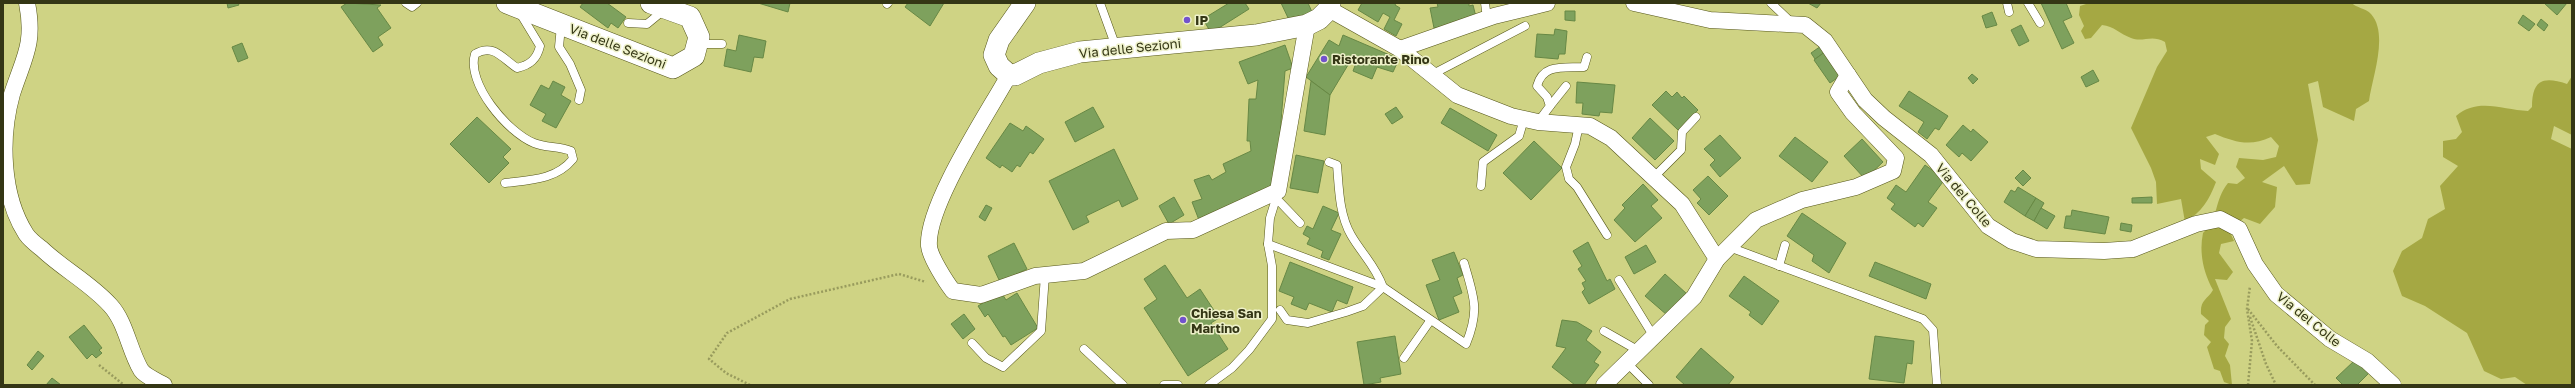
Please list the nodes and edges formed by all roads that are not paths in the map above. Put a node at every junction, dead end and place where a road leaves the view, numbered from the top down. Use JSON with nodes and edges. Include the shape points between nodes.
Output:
{"nodes":[{"id":1,"x":26,"y":3,"type":"edge"},
{"id":2,"x":406,"y":3,"type":"edge"},
{"id":3,"x":417,"y":3,"type":"edge"},
{"id":4,"x":1025,"y":3,"type":"edge"},
{"id":5,"x":1100,"y":3,"type":"edge"},
{"id":6,"x":1547,"y":3,"type":"edge"},
{"id":7,"x":1634,"y":3,"type":"edge"},
{"id":8,"x":1771,"y":3,"type":"edge"},
{"id":9,"x":2007,"y":3,"type":"edge"},
{"id":10,"x":2028,"y":3,"type":"edge"},
{"id":11,"x":512,"y":5,"type":"edge"},
{"id":12,"x":658,"y":6,"type":"edge"},
{"id":13,"x":1329,"y":6,"type":"edge"},
{"id":14,"x":1671,"y":7,"type":"edge"},
{"id":15,"x":1486,"y":11,"type":"edge"},
{"id":16,"x":2009,"y":12,"type":"dead end"},
{"id":17,"x":628,"y":23,"type":"dead end"},
{"id":18,"x":561,"y":24,"type":"junction"},
{"id":19,"x":1794,"y":24,"type":"junction"},
{"id":20,"x":2040,"y":24,"type":"dead end"},
{"id":21,"x":1307,"y":25,"type":"junction"},
{"id":22,"x":1525,"y":26,"type":"dead end"},
{"id":23,"x":697,"y":44,"type":"junction"},
{"id":24,"x":722,"y":44,"type":"dead end"},
{"id":25,"x":1400,"y":49,"type":"junction"},
{"id":26,"x":1117,"y":50,"type":"junction"},
{"id":27,"x":1587,"y":57,"type":"dead end"},
{"id":28,"x":1009,"y":75,"type":"junction"},
{"id":29,"x":1431,"y":75,"type":"junction"},
{"id":30,"x":1848,"y":75,"type":"junction"},
{"id":31,"x":1566,"y":86,"type":"dead end"},
{"id":32,"x":578,"y":100,"type":"dead end"},
{"id":33,"x":1550,"y":106,"type":"junction"},
{"id":34,"x":1696,"y":117,"type":"dead end"},
{"id":35,"x":1531,"y":120,"type":"junction"},
{"id":36,"x":1580,"y":125,"type":"junction"},
{"id":37,"x":1329,"y":162,"type":"dead end"},
{"id":38,"x":1654,"y":177,"type":"junction"},
{"id":39,"x":504,"y":183,"type":"dead end"},
{"id":40,"x":1481,"y":186,"type":"dead end"},
{"id":41,"x":1277,"y":194,"type":"junction"},
{"id":42,"x":1300,"y":223,"type":"dead end"},
{"id":43,"x":1606,"y":235,"type":"dead end"},
{"id":44,"x":1268,"y":244,"type":"junction"},
{"id":45,"x":1785,"y":245,"type":"dead end"},
{"id":46,"x":1730,"y":247,"type":"junction"},
{"id":47,"x":1717,"y":259,"type":"junction"},
{"id":48,"x":1464,"y":263,"type":"dead end"},
{"id":49,"x":1779,"y":266,"type":"junction"},
{"id":50,"x":1045,"y":275,"type":"junction"},
{"id":51,"x":1619,"y":280,"type":"dead end"},
{"id":52,"x":1383,"y":287,"type":"junction"},
{"id":53,"x":1280,"y":310,"type":"dead end"},
{"id":54,"x":1430,"y":321,"type":"junction"},
{"id":55,"x":1604,"y":331,"type":"dead end"},
{"id":56,"x":1654,"y":337,"type":"junction"},
{"id":57,"x":972,"y":343,"type":"dead end"},
{"id":58,"x":1084,"y":349,"type":"dead end"},
{"id":59,"x":1639,"y":351,"type":"junction"},
{"id":60,"x":1404,"y":358,"type":"dead end"},
{"id":61,"x":1627,"y":363,"type":"junction"},
{"id":62,"x":164,"y":385,"type":"edge"},
{"id":63,"x":1123,"y":385,"type":"edge"},
{"id":64,"x":1164,"y":385,"type":"edge"},
{"id":65,"x":1178,"y":385,"type":"edge"},
{"id":66,"x":1210,"y":385,"type":"edge"},
{"id":67,"x":1604,"y":385,"type":"edge"},
{"id":68,"x":1649,"y":385,"type":"edge"},
{"id":69,"x":1937,"y":385,"type":"edge"},
{"id":70,"x":2393,"y":385,"type":"edge"}],
"edges":[{"from":1,"to":62,"type":"street","via":[[30,31],[28,53],[12,94],[4,124],[4,159],[11,202],[27,235],[58,264],[87,284],[111,306],[142,371]]},
{"from":2,"to":3,"type":"lane","via":[[412,7]]},
{"from":4,"to":28,"type":"street","via":[[999,40],[994,55],[999,66]]},
{"from":5,"to":26,"type":"lane"},
{"from":6,"to":15,"type":"street"},
{"from":7,"to":14,"type":"street","name":"Via del Colle"},
{"from":8,"to":19,"type":"lane"},
{"from":9,"to":16,"type":"lane"},
{"from":10,"to":20,"type":"lane"},
{"from":11,"to":18,"type":"street","name":"Via delle Sezioni","via":[[538,11]]},
{"from":11,"to":39,"type":"lane","via":[[540,46],[538,56],[527,66],[517,68],[493,50],[483,49],[475,54],[472,64],[490,107],[508,124],[534,143],[560,146],[571,151],[573,158],[565,168],[540,179]]},
{"from":12,"to":17,"type":"lane","via":[[647,24]]},
{"from":12,"to":23,"type":"street","via":[[690,17],[699,37]]},
{"from":13,"to":21,"type":"street","name":"Via delle Sezioni","via":[[1319,19]]},
{"from":13,"to":25,"type":"street"},
{"from":14,"to":19,"type":"street","name":"Via del Colle","via":[[1710,20]]},
{"from":15,"to":25,"type":"street"},
{"from":18,"to":23,"type":"street","name":"Via delle Sezioni","via":[[673,68],[694,56]]},
{"from":18,"to":32,"type":"lane","via":[[559,48],[582,90]]},
{"from":19,"to":30,"type":"street","name":"Via del Colle","via":[[1805,25],[1825,41]]},
{"from":21,"to":26,"type":"street","name":"Via delle Sezioni","via":[[1256,35]]},
{"from":21,"to":41,"type":"street"},
{"from":22,"to":29,"type":"lane"},
{"from":23,"to":24,"type":"lane"},
{"from":25,"to":29,"type":"street"},
{"from":26,"to":28,"type":"street","name":"Via delle Sezioni","via":[[1080,52],[1039,63],[1015,75]]},
{"from":27,"to":33,"type":"lane","via":[[1584,67],[1547,69],[1539,76],[1537,86],[1547,97]]},
{"from":28,"to":50,"type":"street","via":[[934,212],[929,246],[953,292],[981,295],[1035,276]]},
{"from":29,"to":35,"type":"street","via":[[1457,96],[1511,116]]},
{"from":30,"to":46,"type":"street","via":[[1838,92],[1853,113],[1896,158],[1893,171],[1856,187],[1802,200],[1756,220]]},
{"from":30,"to":70,"type":"street","name":"Via del Colle","via":[[1865,100],[1931,155],[1988,226],[2012,241],[2036,249],[2133,249],[2196,224],[2220,219],[2239,229],[2255,264],[2276,294],[2330,339],[2367,361]]},
{"from":31,"to":33,"type":"lane"},
{"from":33,"to":35,"type":"lane"},
{"from":34,"to":38,"type":"lane","via":[[1682,132],[1681,150]]},
{"from":35,"to":36,"type":"street"},
{"from":35,"to":40,"type":"lane","via":[[1519,136],[1483,162]]},
{"from":36,"to":38,"type":"street","via":[[1590,126],[1610,138]]},
{"from":36,"to":43,"type":"lane","via":[[1566,167],[1569,180],[1577,187]]},
{"from":37,"to":52,"type":"lane","via":[[1337,165],[1342,212],[1350,234],[1377,270]]},
{"from":38,"to":47,"type":"street","via":[[1682,204]]},
{"from":41,"to":42,"type":"lane"},
{"from":41,"to":44,"type":"lane","via":[[1270,218]]},
{"from":41,"to":50,"type":"street","via":[[1193,230],[1166,231],[1084,271]]},
{"from":44,"to":52,"type":"lane"},
{"from":44,"to":66,"type":"lane","via":[[1272,266],[1272,319],[1249,350],[1232,368]]},
{"from":45,"to":49,"type":"lane"},
{"from":46,"to":47,"type":"street"},
{"from":46,"to":49,"type":"lane"},
{"from":47,"to":56,"type":"street","via":[[1694,297]]},
{"from":48,"to":54,"type":"lane","via":[[1475,300],[1473,326],[1466,344]]},
{"from":49,"to":69,"type":"lane","via":[[1923,319],[1933,330]]},
{"from":50,"to":57,"type":"lane","via":[[1041,331],[1012,360],[1003,367],[986,358]]},
{"from":51,"to":56,"type":"lane"},
{"from":52,"to":53,"type":"lane","via":[[1363,306],[1308,323],[1288,320]]},
{"from":52,"to":54,"type":"lane"},
{"from":54,"to":60,"type":"lane"},
{"from":55,"to":59,"type":"lane"},
{"from":56,"to":59,"type":"street"},
{"from":58,"to":63,"type":"lane"},
{"from":59,"to":61,"type":"street"},
{"from":61,"to":67,"type":"street"},
{"from":61,"to":68,"type":"lane"},
{"from":64,"to":65,"type":"lane"}]}
